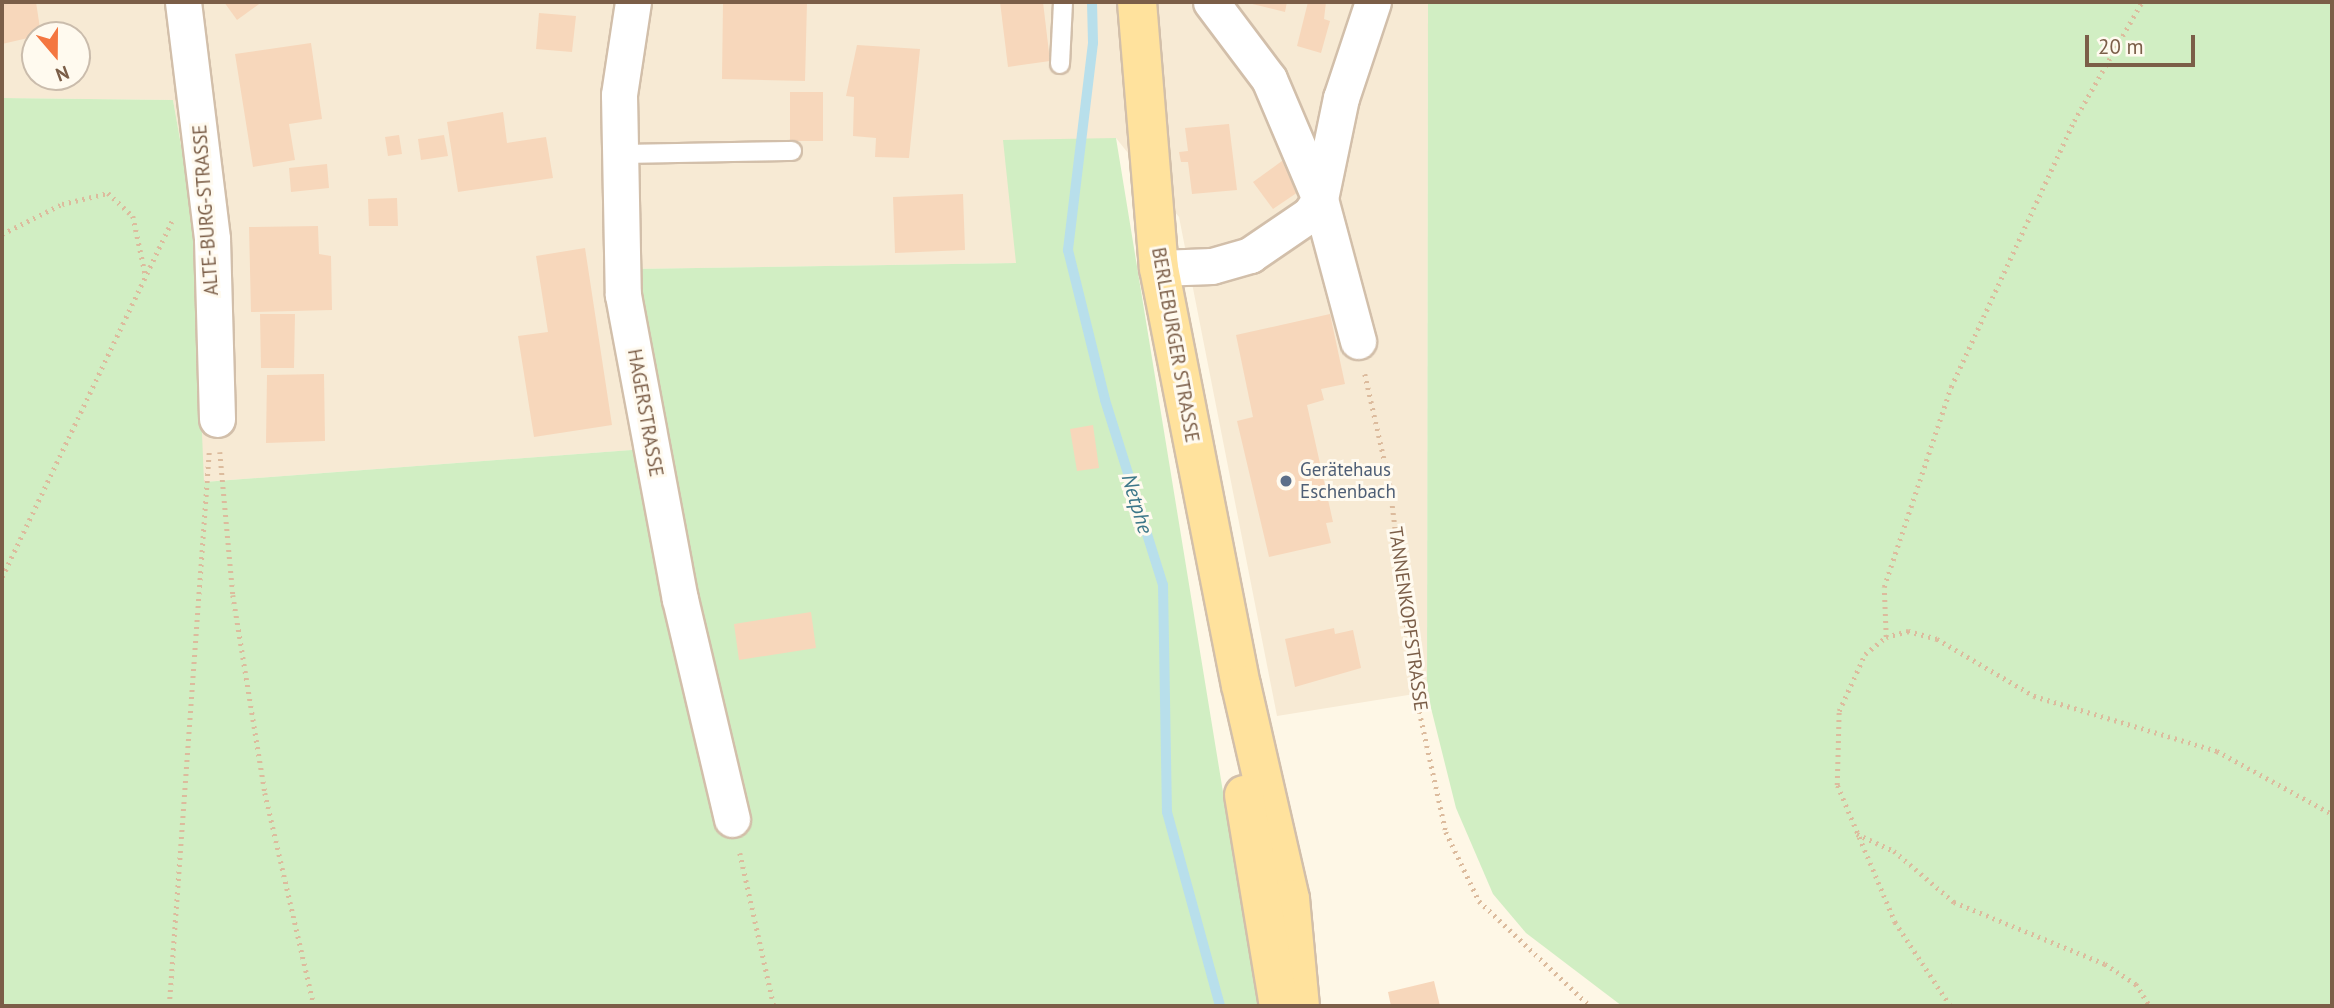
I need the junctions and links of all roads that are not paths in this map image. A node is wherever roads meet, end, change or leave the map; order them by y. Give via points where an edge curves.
1 (183, 2) edge
2 (633, 2) edge
3 (1063, 2) edge
4 (1137, 2) edge
5 (1211, 2) edge
6 (1373, 2) edge
7 (1060, 64) dead end
8 (792, 150) dead end
9 (618, 154) junction
10 (1320, 199) junction
11 (1159, 268) junction
12 (1358, 341) road end
13 (217, 419) road end
14 (1241, 685) junction
15 (732, 819) road end
16 (1279, 1006) edge
17 (1300, 1006) edge

1 - 13 street, ALTE-BURG-STRASSE via 212,239
2 - 9 street, HAGERSTRASSE via 619,96
3 - 7 lane
4 - 11 main road, BERLEBURGER STRASSE
5 - 10 street via 1269,79
6 - 10 street via 1341,98
8 - 9 lane
9 - 15 street, HAGERSTRASSE via 623,295 680,599
10 - 11 street via 1289,231 1250,255 1212,266
10 - 12 street
11 - 14 main road, BERLEBURGER STRASSE
14 - 16 main road, BERLEBURGER STRASSE via 1239,754
14 - 17 main road, BERLEBURGER STRASSE via 1290,899

